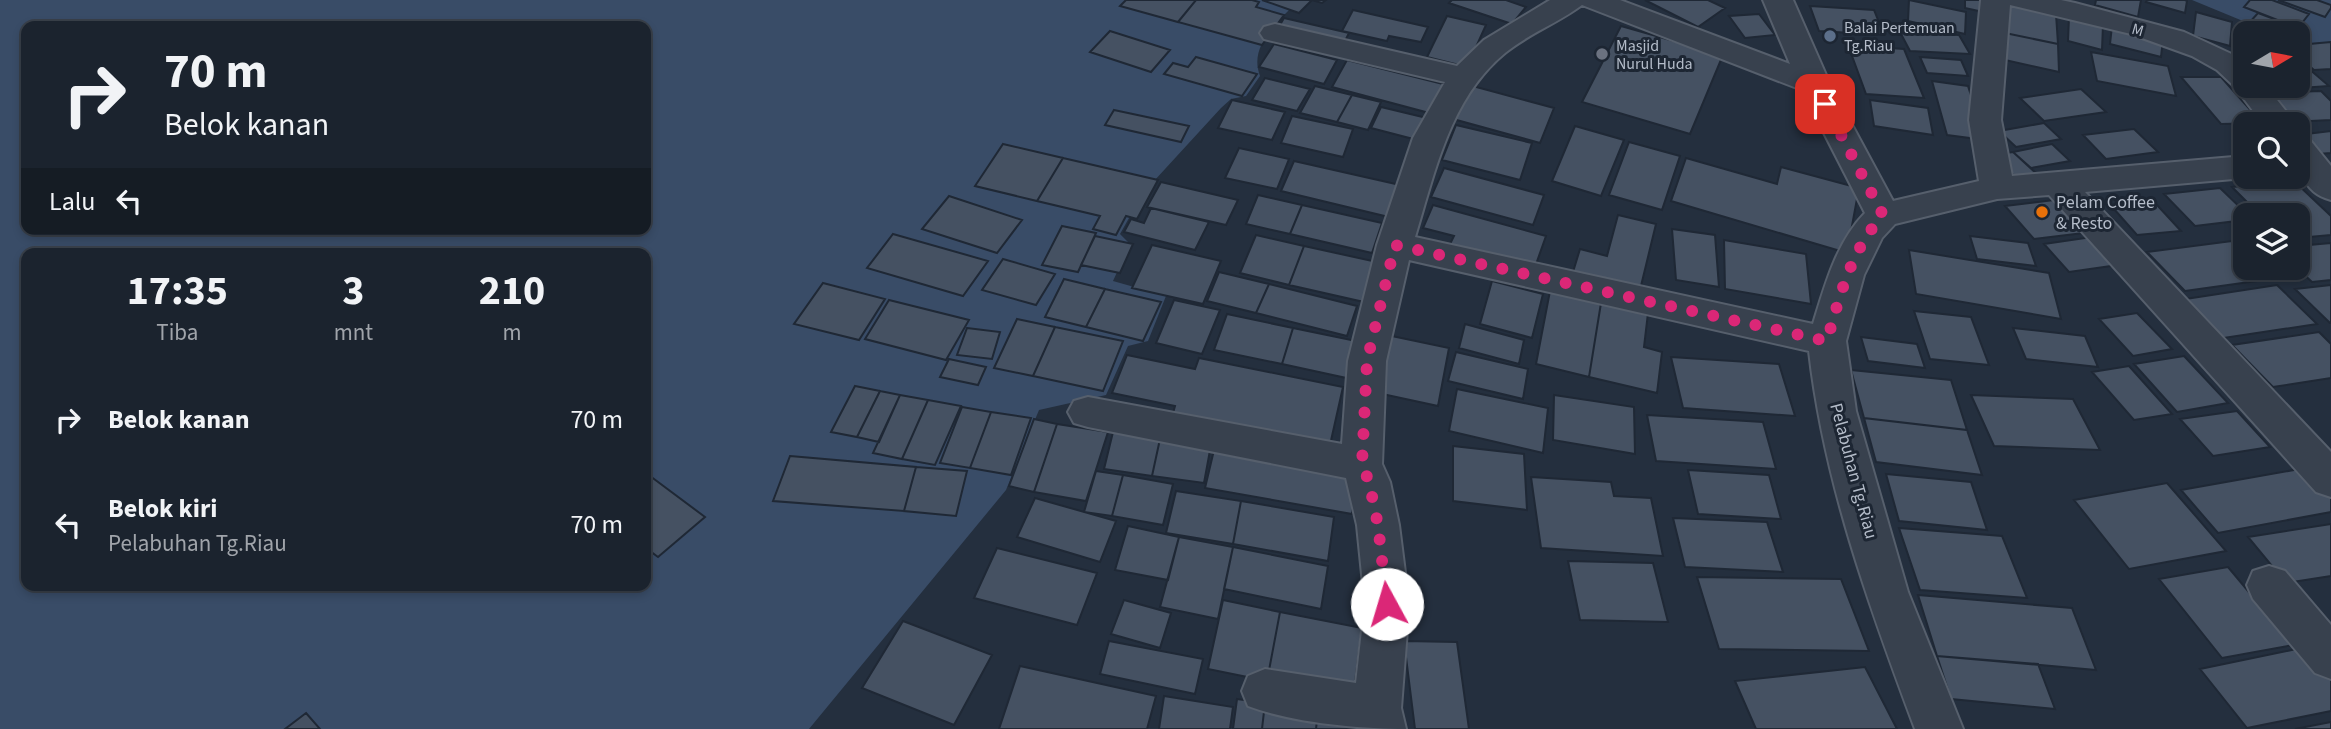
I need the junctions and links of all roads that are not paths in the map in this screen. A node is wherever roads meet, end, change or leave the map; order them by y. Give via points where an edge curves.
1 (1571, 0) edge
2 (1593, 0) edge
3 (1778, 0) edge
4 (1996, 0) edge
5 (2021, 0) edge
6 (1275, 33) dead end
7 (2233, 68) edge
8 (1463, 78) junction
9 (1814, 84) junction
10 (2259, 98) edge
11 (2271, 112) edge
12 (2310, 166) edge
13 (2233, 168) edge
14 (2057, 182) junction
15 (1997, 188) junction
16 (2331, 189) edge
17 (1883, 215) junction
18 (1395, 245) junction
19 (1827, 341) junction
20 (1088, 412) dead end
21 (1362, 464) junction
22 (2331, 480) edge
23 (2269, 585) dead end
24 (2331, 658) edge
25 (1265, 691) dead end
26 (1380, 718) edge
27 (1940, 729) edge

1 - 8 street via 1495,46
2 - 9 street
3 - 9 street
4 - 15 street via 1985,120
5 - 7 street, M via 2179,41
6 - 8 street
8 - 18 street via 1429,138
9 - 17 street
10 - 11 street
12 - 16 street
13 - 14 street
14 - 15 street
14 - 22 street
15 - 17 street
17 - 19 street, Pelabuhan Tg.Riau via 1867,232 1846,275
18 - 19 street
18 - 21 street via 1367,361
19 - 27 street, Pelabuhan Tg.Riau via 1836,411 1886,592
20 - 21 street
21 - 26 street via 1378,525 1387,604
23 - 24 street
25 - 26 street

